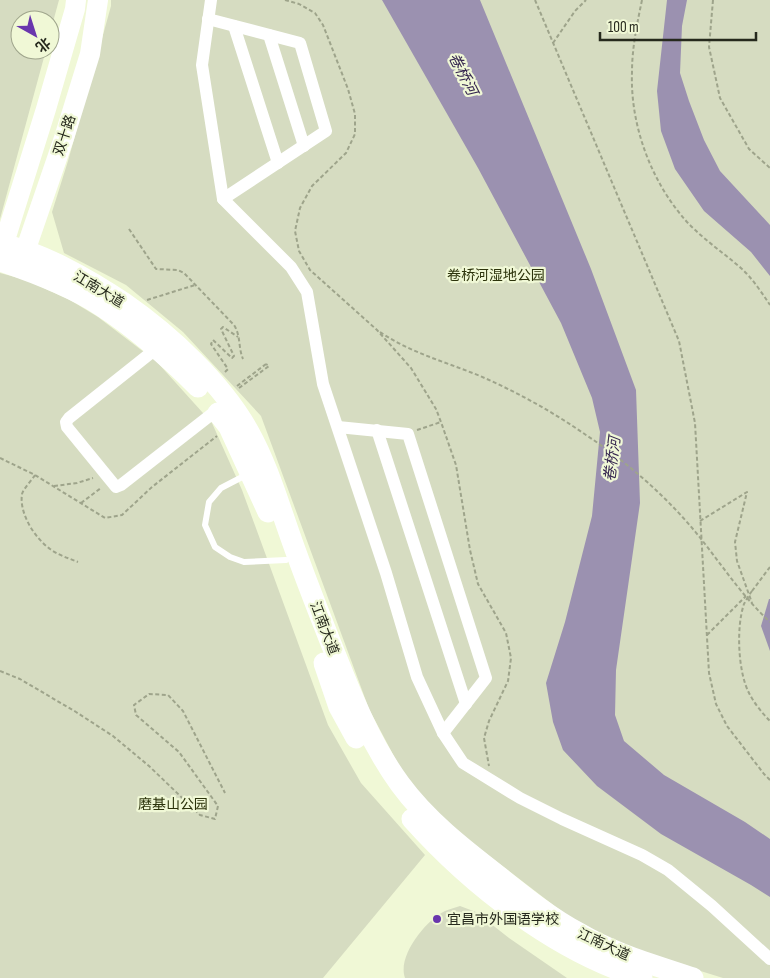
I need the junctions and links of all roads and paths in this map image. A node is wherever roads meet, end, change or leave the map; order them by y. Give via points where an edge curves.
1 (76, 0) edge
2 (98, 0) edge
3 (211, 0) edge
4 (285, 0) edge
5 (535, 0) edge
6 (586, 0) edge
7 (642, 0) edge
8 (713, 0) edge
9 (208, 19) junction
10 (234, 26) junction
11 (269, 35) junction
12 (553, 43) junction
13 (304, 146) junction
14 (278, 163) junction
15 (770, 167) edge
16 (223, 199) junction
17 (129, 229) dead end
18 (8, 254) edge
19 (195, 285) junction
20 (770, 305) edge
21 (128, 306) junction
22 (377, 330) junction
23 (239, 338) junction
24 (158, 348) junction
25 (243, 359) dead end
26 (266, 364) dead end
27 (212, 382) junction
28 (221, 404) junction
29 (441, 422) junction
30 (338, 426) junction
31 (377, 430) junction
32 (408, 434) junction
33 (251, 472) junction
34 (36, 475) dead end
35 (94, 477) dead end
36 (54, 486) dead end
37 (700, 521) junction
38 (286, 560) junction
39 (78, 562) dead end
40 (770, 568) edge
41 (752, 591) junction
42 (754, 607) junction
43 (770, 622) edge
44 (707, 635) junction
45 (0, 671) edge
46 (466, 704) junction
47 (770, 721) edge
48 (443, 733) junction
49 (491, 770) dead end
50 (770, 780) edge
51 (225, 794) dead end
52 (770, 959) edge
53 (642, 978) edge
54 (693, 978) edge

1 - 18 main road, 双十路
2 - 18 main road, 双十路 via 90,54 64,138
3 - 9 street
4 - 22 path via 314,13 323,25 355,114 355,134 346,153 312,186 300,208 295,231 299,251 310,270
5 - 12 path
6 - 12 path
7 - 20 path via 632,72 635,111 646,156 664,190 687,221 743,270
8 - 15 path via 709,47 720,98 749,149
9 - 10 street
9 - 16 street via 202,65
10 - 11 street
10 - 14 street
11 - 13 street
11 - 13 street via 300,43 326,131
12 - 37 path via 679,341 695,423
13 - 14 street
14 - 16 street
16 - 30 street via 291,267 307,292 323,384
17 - 19 path via 156,269 178,270
18 - 21 highway, 江南大道 via 82,278
18 - 24 highway, 江南大道 via 100,305
19 - 21 path
19 - 23 path via 234,325
21 - 27 highway, 江南大道 via 150,321
22 - 29 path via 411,368
22 - 42 path via 415,352 514,392 585,434 620,460 679,514
23 - 25 path
23 - 27 path via 223,327 221,330 234,356 232,358 213,340 211,344 228,370
24 - 28 highway, 江南大道 via 202,391
24 - 28 street via 66,422 116,487
26 - 28 path via 269,366
27 - 28 highway, 江南大道
28 - 33 highway, 江南大道
28 - 54 highway, 江南大道 via 249,432 270,478 354,702 376,747 401,785 429,818 539,908 597,942
29 - 32 path
29 - 49 path via 456,465 478,584 506,633 511,658 508,681 484,738
30 - 31 street
30 - 48 street via 417,678
31 - 32 street
31 - 46 street
32 - 46 street via 486,678
33 - 38 highway, 江南大道
33 - 38 lane via 221,488 209,502 204,525 215,547 230,557 244,562
34 - 39 path via 22,493 23,510 32,529 48,547
35 - 36 path
37 - 42 path via 747,492 735,542 736,561
37 - 44 path
38 - 53 highway, 江南大道 via 340,707 364,753 403,809 474,879 547,935
40 - 41 path
41 - 44 path
41 - 47 path via 744,604 739,627 742,669 748,692
42 - 43 path
44 - 50 path via 709,672 716,704 727,726
45 - 51 path via 20,679 113,736 200,815 215,819 218,806 179,752 136,715 134,705 149,694 168,695 183,711
46 - 48 street
48 - 52 street via 463,764 520,798 668,870

